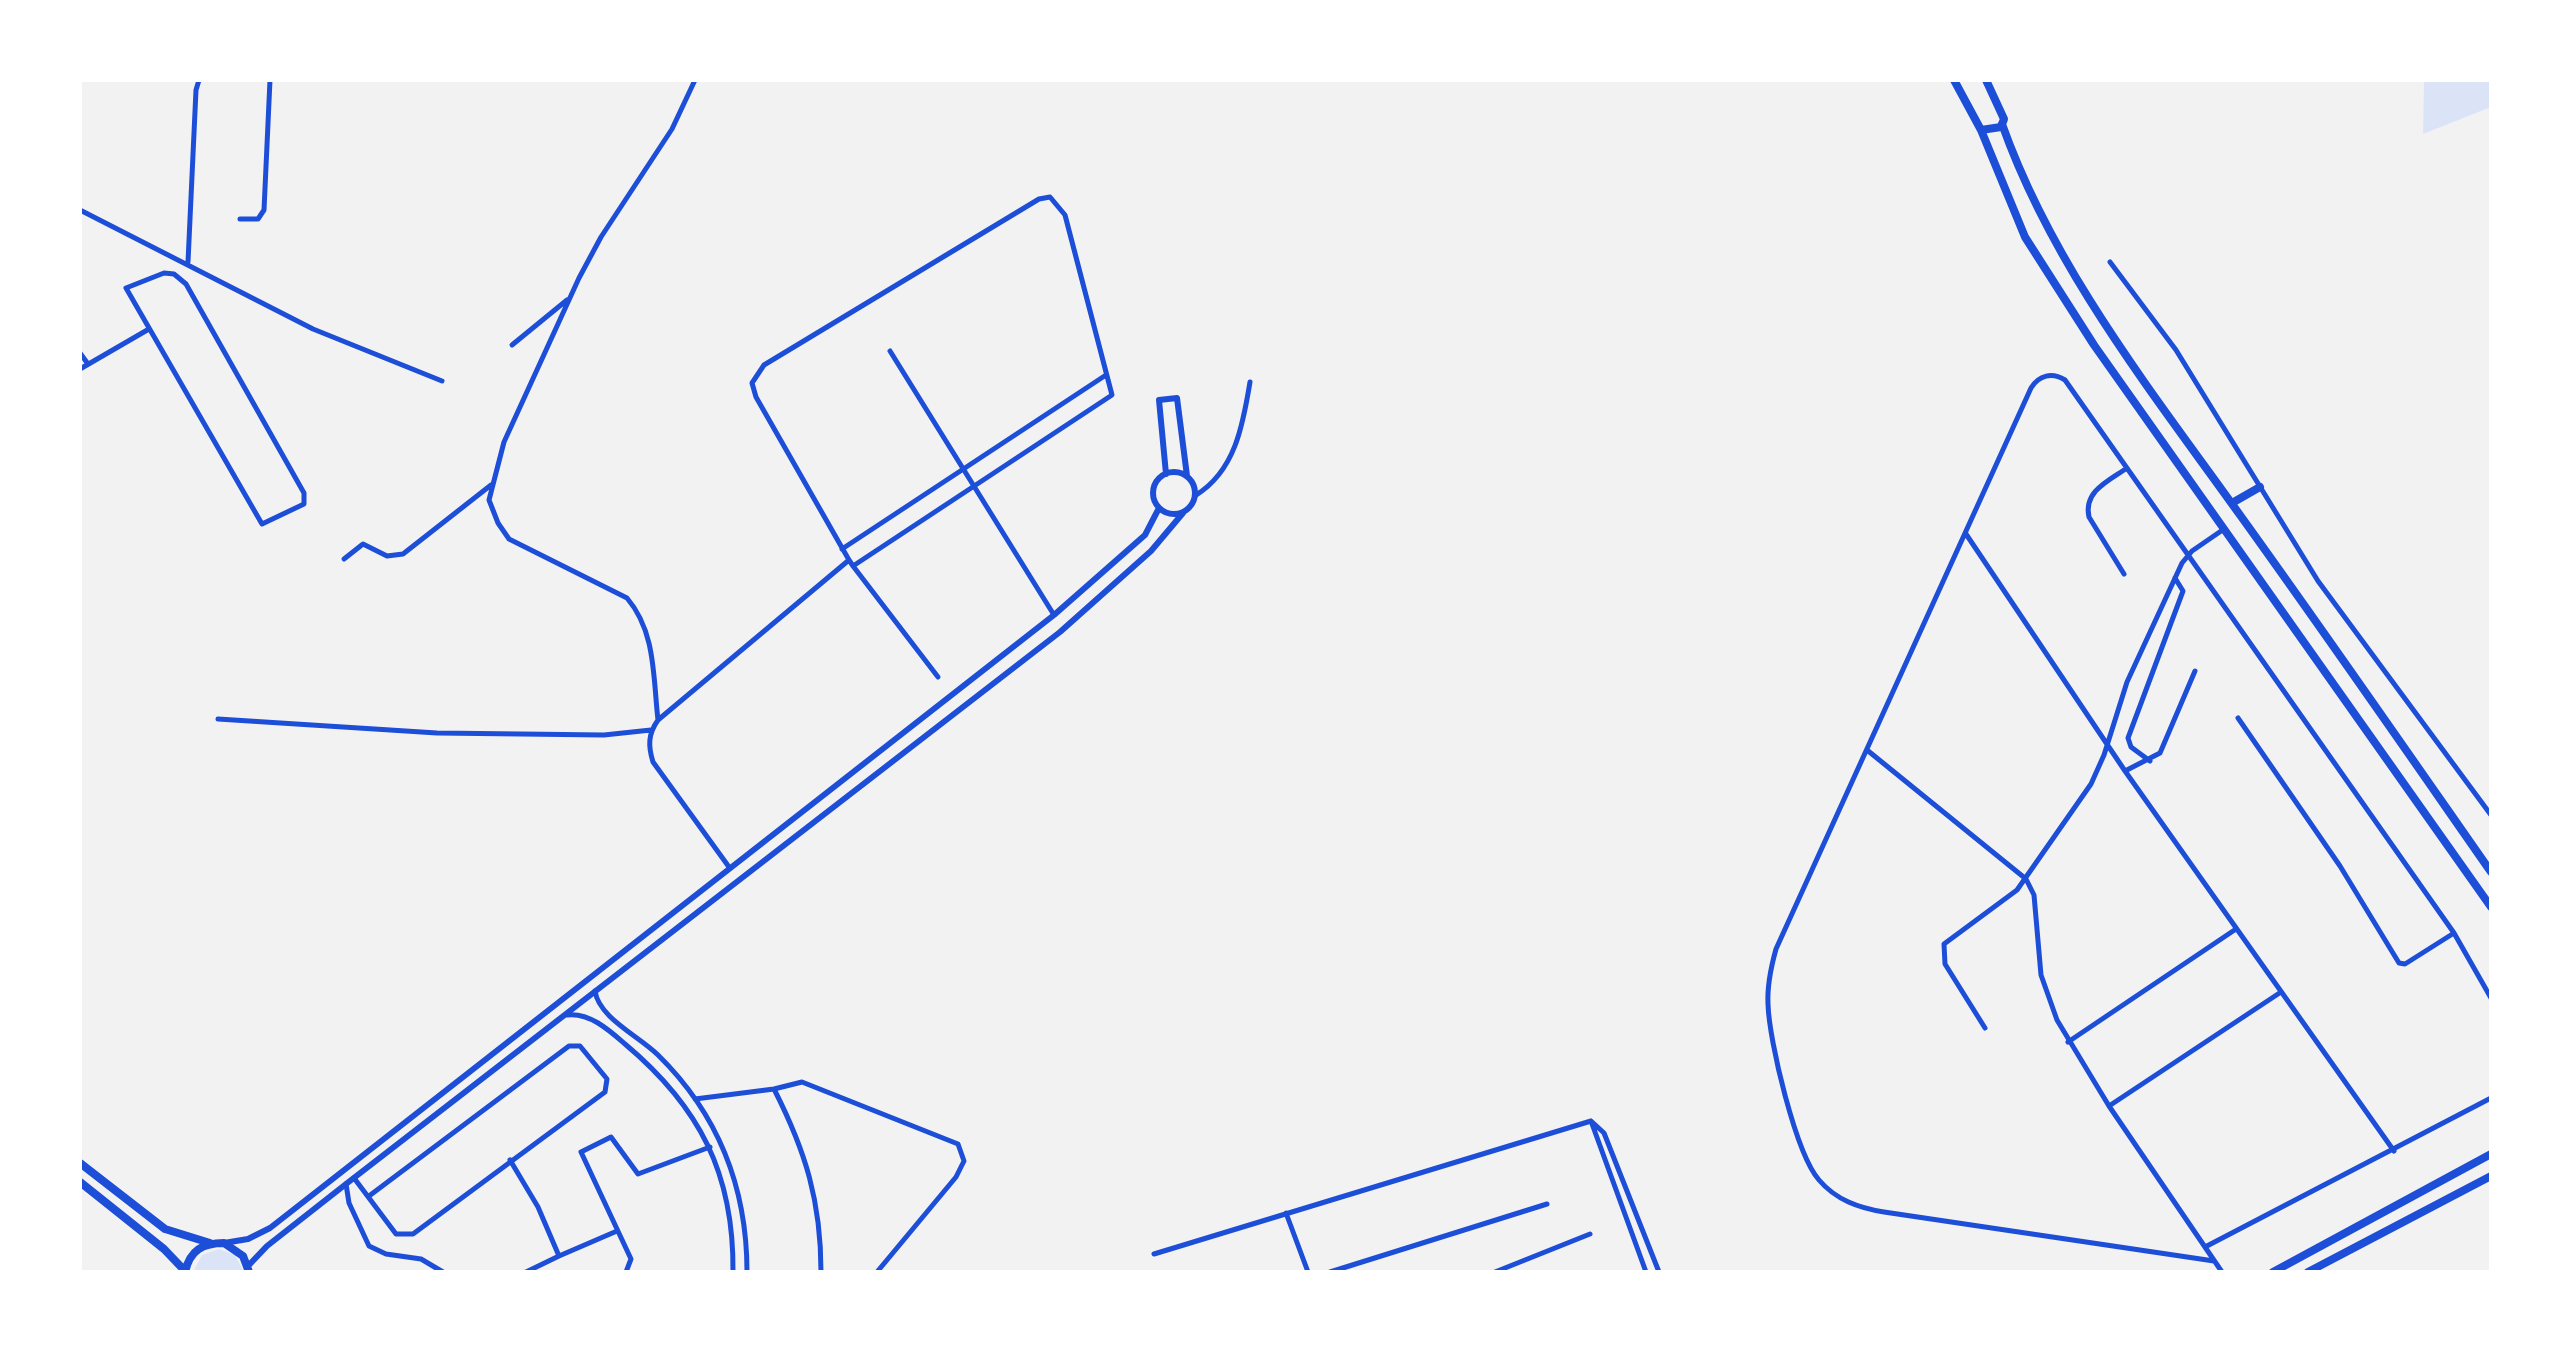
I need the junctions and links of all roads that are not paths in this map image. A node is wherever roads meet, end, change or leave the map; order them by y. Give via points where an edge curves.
1 (199, 80) edge
2 (270, 80) edge
3 (695, 80) edge
4 (1954, 80) edge
5 (1986, 80) edge
6 (2002, 124) junction
7 (1981, 130) junction
8 (80, 210) edge
9 (240, 219) dead end
10 (2110, 262) dead end
11 (188, 263) junction
12 (570, 296) junction
13 (149, 329) junction
14 (512, 345) dead end
15 (890, 351) dead end
16 (80, 353) edge
17 (88, 364) junction
18 (80, 369) edge
19 (1106, 375) junction
20 (442, 381) dead end
21 (1250, 382) dead end
22 (2127, 468) junction
23 (963, 470) junction
24 (1166, 474) junction
25 (1187, 476) junction
26 (492, 485) junction
27 (974, 486) junction
28 (2260, 487) junction
29 (1196, 495) junction
30 (2232, 503) junction
31 (1159, 508) junction
32 (1183, 513) junction
33 (2225, 529) junction
34 (1965, 533) junction
35 (842, 549) junction
36 (2188, 555) junction
37 (344, 559) dead end
38 (851, 563) junction
39 (2124, 574) dead end
40 (2175, 578) junction
41 (1054, 615) junction
42 (2195, 671) dead end
43 (938, 677) dead end
44 (2238, 718) dead end
45 (218, 719) dead end
46 (658, 720) junction
47 (651, 730) junction
48 (2108, 746) junction
49 (1867, 750) junction
50 (2150, 761) junction
51 (2125, 771) junction
52 (2491, 815) edge
53 (729, 867) junction
54 (2491, 872) edge
55 (2026, 879) junction
56 (2491, 907) edge
57 (2236, 929) junction
58 (2454, 933) junction
59 (595, 990) junction
60 (2281, 992) junction
61 (2491, 998) edge
62 (562, 1015) junction
63 (1985, 1028) dead end
64 (2068, 1042) junction
65 (774, 1089) junction
66 (2491, 1098) edge
67 (695, 1099) junction
68 (2109, 1106) junction
69 (1591, 1121) junction
70 (710, 1147) junction
71 (2394, 1151) junction
72 (2491, 1154) edge
73 (510, 1160) junction
74 (80, 1163) edge
75 (2491, 1176) edge
76 (354, 1178) junction
77 (80, 1182) edge
78 (346, 1184) junction
79 (369, 1196) junction
80 (1547, 1204) dead end
81 (1286, 1213) junction
82 (617, 1231) junction
83 (1590, 1234) dead end
84 (210, 1243) junction
85 (224, 1243) junction
86 (2205, 1247) junction
87 (1154, 1254) dead end
88 (559, 1256) junction
89 (2214, 1261) junction
90 (249, 1269) edge
91 (185, 1271) edge
92 (443, 1272) edge
93 (526, 1272) edge
94 (626, 1272) edge
95 (733, 1272) edge
96 (747, 1272) edge
97 (821, 1272) edge
98 (877, 1272) edge
99 (1308, 1272) edge
100 (1330, 1272) edge
101 (1495, 1272) edge
102 (1646, 1272) edge
103 (1659, 1272) edge
104 (2222, 1272) edge
105 (2273, 1272) edge
106 (2308, 1272) edge

1 - 11 street
2 - 9 street via 264,210 258,219
3 - 12 street via 672,129 601,237
4 - 7 main road
5 - 6 main road via 2002,111
6 - 7 main road
6 - 30 main road via 2054,243
7 - 33 main road via 2034,253
8 - 11 street
10 - 28 street via 2176,350
11 - 20 street via 351,346
12 - 14 street
12 - 26 street via 504,442
13 - 13 street via 126,288 156,274 174,274 186,284 213,330 304,493 304,504 262,524
13 - 17 street
15 - 23 street
16 - 17 street
17 - 18 street
19 - 23 street
19 - 27 street via 1112,395
19 - 35 street via 1065,215 1050,197 764,365 752,383 756,397
21 - 29 street via 1233,453 1214,481
22 - 34 street via 2065,380 2046,375 2031,388
22 - 36 street
22 - 39 street via 2093,492 2087,506
23 - 27 street
23 - 35 street
24 - 25 street
24 - 25 street via 1159,400 1177,398
24 - 31 street via 1154,489
25 - 29 street
26 - 37 street via 403,554 387,556 363,544
26 - 46 street via 489,500 509,539 627,598 638,611 650,642
27 - 38 street
27 - 41 street
28 - 30 main road
28 - 52 street via 2362,644
29 - 32 street
30 - 54 main road
31 - 32 street
31 - 41 street via 1145,535
32 - 59 street via 1151,551 1072,622
33 - 36 street
33 - 56 main road
34 - 48 street
34 - 49 street
35 - 38 street
36 - 40 street
36 - 58 street
38 - 43 street
38 - 46 street
40 - 48 street via 2127,682
40 - 50 street via 2183,591 2128,738 2131,747
41 - 53 street
42 - 50 street via 2162,748
44 - 58 street via 2399,963
45 - 47 street via 437,733 604,735
46 - 47 street
47 - 53 street via 653,762
48 - 51 street
48 - 55 street via 2091,784
49 - 55 street
49 - 89 street via 1776,949 1770,976 1769,1017 1809,1167 1834,1194 1866,1209
50 - 51 street
51 - 57 street
53 - 85 street via 270,1228
55 - 63 street via 1950,936 1942,949 1945,964
55 - 64 street via 2034,895 2045,988
57 - 60 street
57 - 64 street
58 - 61 street
59 - 62 street
59 - 67 street via 600,1007 660,1056
60 - 68 street
60 - 71 street
62 - 70 street via 587,1017 643,1059 686,1108
62 - 76 street
64 - 68 street
65 - 67 street
65 - 97 street via 807,1162
65 - 98 street via 812,1084 962,1148 964,1161 956,1177
66 - 71 street
67 - 96 street via 736,1177 744,1210
68 - 86 street
69 - 81 street
69 - 102 street
69 - 103 street via 1604,1133
70 - 82 street via 638,1174 611,1137 584,1148 581,1157
70 - 95 street via 730,1204
71 - 86 street
72 - 105 main road
73 - 79 street via 404,1237 396,1234
73 - 79 street via 605,1092 607,1079 580,1046 569,1046
73 - 88 street
74 - 84 main road via 165,1229
75 - 106 main road
76 - 78 street
76 - 79 street
77 - 91 main road
78 - 90 street via 267,1246
78 - 92 street via 369,1246 421,1259
80 - 100 street
81 - 87 street
81 - 99 street
82 - 88 street
82 - 94 street via 631,1259
83 - 101 street
84 - 85 main road
84 - 91 main road via 193,1253
85 - 90 main road via 243,1256
86 - 89 street
88 - 93 street
89 - 104 street

